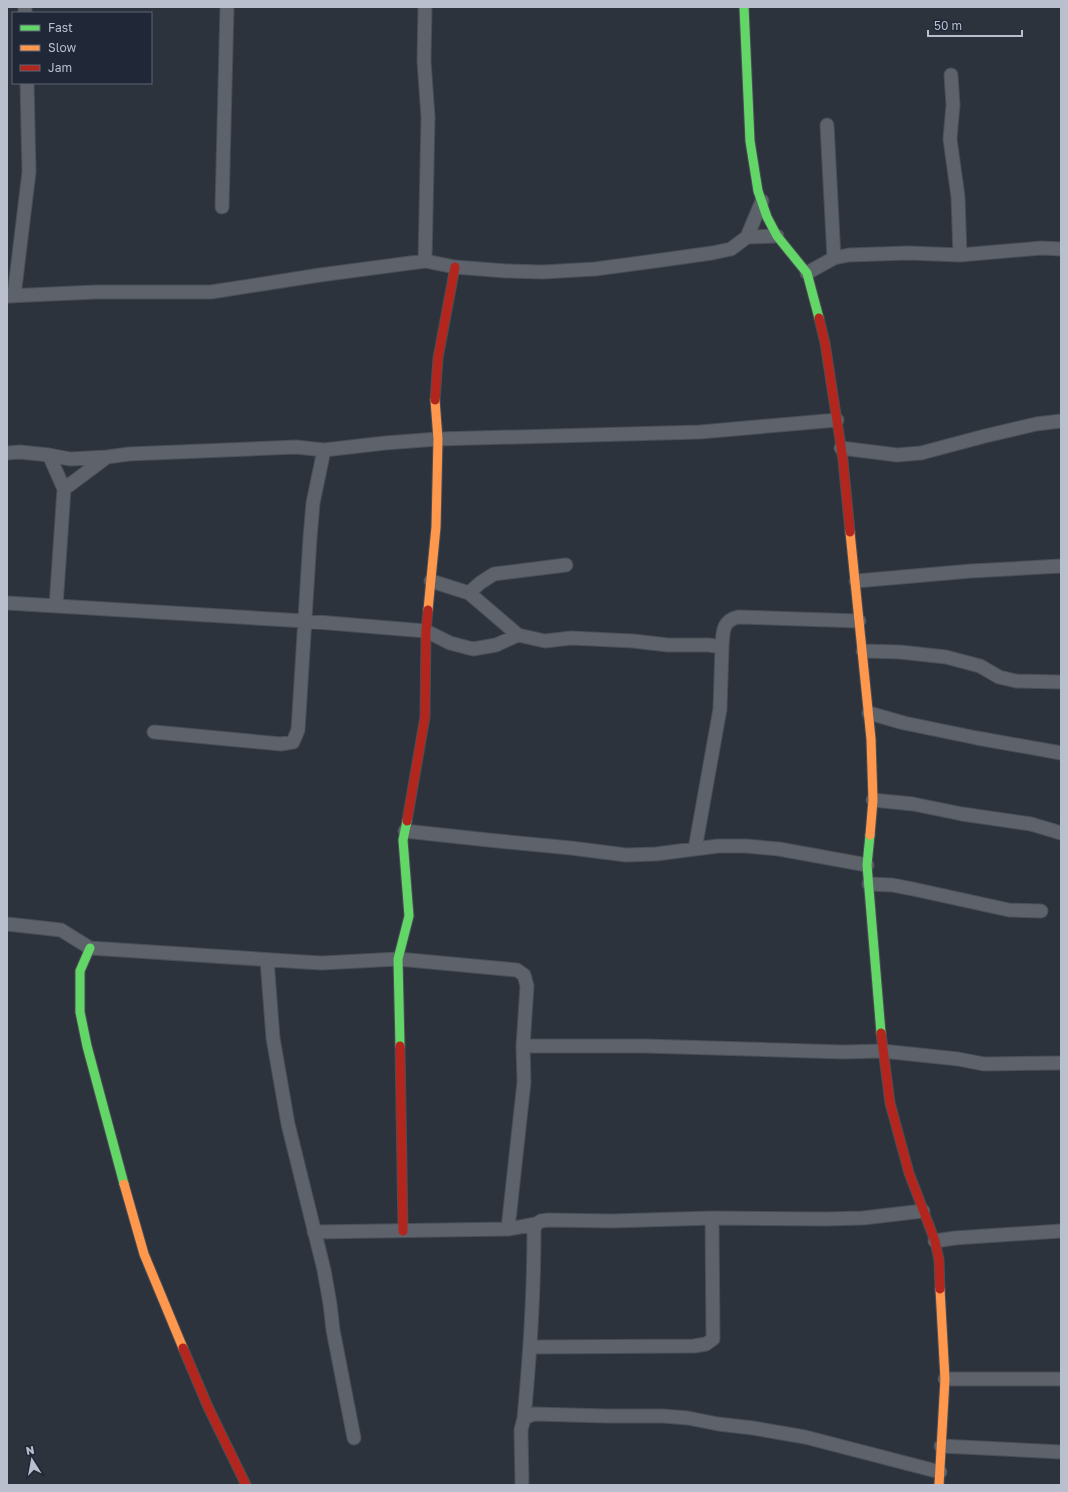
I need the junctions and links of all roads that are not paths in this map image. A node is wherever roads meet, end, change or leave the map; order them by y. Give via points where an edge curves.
1 (226, 7) edge
2 (425, 7) edge
3 (744, 7) edge
4 (951, 75) dead end
5 (27, 84) edge
6 (827, 125) dead end
7 (762, 201) junction
8 (222, 207) dead end
9 (778, 236) junction
10 (747, 237) junction
11 (1061, 249) edge
12 (960, 254) junction
13 (834, 258) junction
14 (425, 261) junction
15 (455, 267) junction
16 (807, 273) junction
17 (10, 296) edge
18 (837, 420) junction
19 (1061, 421) edge
20 (438, 439) junction
21 (842, 448) junction
22 (324, 450) junction
23 (7, 453) edge
24 (49, 455) junction
25 (107, 457) junction
26 (64, 489) junction
27 (566, 565) dead end
28 (1061, 566) edge
29 (431, 581) junction
30 (856, 581) junction
31 (469, 593) junction
32 (7, 603) edge
33 (56, 606) junction
34 (305, 621) junction
35 (859, 621) junction
36 (426, 631) junction
37 (518, 635) junction
38 (722, 647) junction
39 (863, 651) junction
40 (1061, 682) edge
41 (869, 713) junction
42 (154, 732) dead end
43 (1061, 753) edge
44 (873, 800) junction
45 (405, 831) junction
46 (1061, 834) edge
47 (695, 849) junction
48 (867, 865) junction
49 (869, 884) junction
50 (1041, 911) dead end
51 (7, 924) edge
52 (90, 948) junction
53 (398, 959) junction
54 (267, 960) junction
55 (523, 1046) junction
56 (882, 1051) junction
57 (1061, 1063) edge
58 (923, 1211) junction
59 (712, 1218) junction
60 (536, 1224) junction
61 (508, 1229) junction
62 (403, 1230) junction
63 (1061, 1231) edge
64 (314, 1232) junction
65 (935, 1241) junction
66 (531, 1347) junction
67 (945, 1379) junction
68 (1061, 1379) edge
69 (524, 1418) junction
70 (354, 1438) dead end
71 (941, 1446) junction
72 (1061, 1452) edge
73 (939, 1479) edge
74 (246, 1485) edge
75 (522, 1485) edge

1 - 8 street
2 - 14 street via 424,61 428,117
3 - 7 street via 750,141
4 - 12 street via 953,104 950,139 958,197
5 - 17 street via 29,172
6 - 13 street
7 - 9 street via 767,217
7 - 10 street
9 - 10 street
9 - 16 street
10 - 15 street via 731,249 712,253 595,269 542,272
11 - 12 street
12 - 13 street via 849,255
13 - 16 street
14 - 15 street
14 - 17 street via 211,292 96,292
15 - 20 street via 438,358 435,407
16 - 18 street via 824,343
18 - 20 street via 700,432
18 - 21 street
19 - 21 street via 1036,424 921,453 897,455
20 - 22 street via 385,442
20 - 29 street via 436,527
21 - 30 street
22 - 25 street via 296,447
22 - 34 street via 313,503
23 - 24 street
24 - 25 street via 70,460
24 - 26 street
25 - 26 street
26 - 33 street
27 - 31 street via 494,574
28 - 30 street via 971,570
29 - 31 street
29 - 36 street
30 - 35 street
31 - 37 street
32 - 33 street
33 - 34 street
34 - 36 street
34 - 42 street via 298,730 293,742 281,744
35 - 38 street via 738,617 726,623
35 - 39 street
36 - 37 street via 450,643 473,649 496,645
36 - 45 street via 425,717
37 - 38 street via 545,641 571,638
38 - 47 street via 720,709
39 - 40 street via 900,652 946,658 980,666 999,677 1016,681
39 - 41 street
41 - 43 street via 904,723
41 - 44 street
44 - 46 street via 913,804 1031,824
44 - 48 street
45 - 47 street via 626,855
45 - 53 street via 403,840 409,916
47 - 48 street via 718,846 779,848
48 - 49 street
49 - 50 street via 913,888 1009,910
49 - 56 street
51 - 52 street via 61,930
52 - 54 street
52 - 74 street via 80,971 80,1012 144,1254 208,1407
53 - 54 street via 322,963
53 - 55 street via 517,970 524,975 527,986
53 - 62 street
54 - 64 street via 273,1038 288,1124
55 - 56 street
55 - 61 street via 524,1082
56 - 57 street via 984,1064
56 - 58 street via 890,1103 909,1173
58 - 59 street via 833,1219
58 - 65 street
59 - 60 street via 548,1220
59 - 66 street via 713,1339 706,1344
60 - 61 street
60 - 66 street
61 - 62 street
62 - 64 street
63 - 65 street
64 - 70 street via 324,1270 332,1330
65 - 67 street via 939,1260
66 - 69 street
67 - 68 street
67 - 71 street
69 - 73 street via 534,1414 688,1418 805,1437
69 - 75 street via 521,1430
71 - 72 street
71 - 73 street

